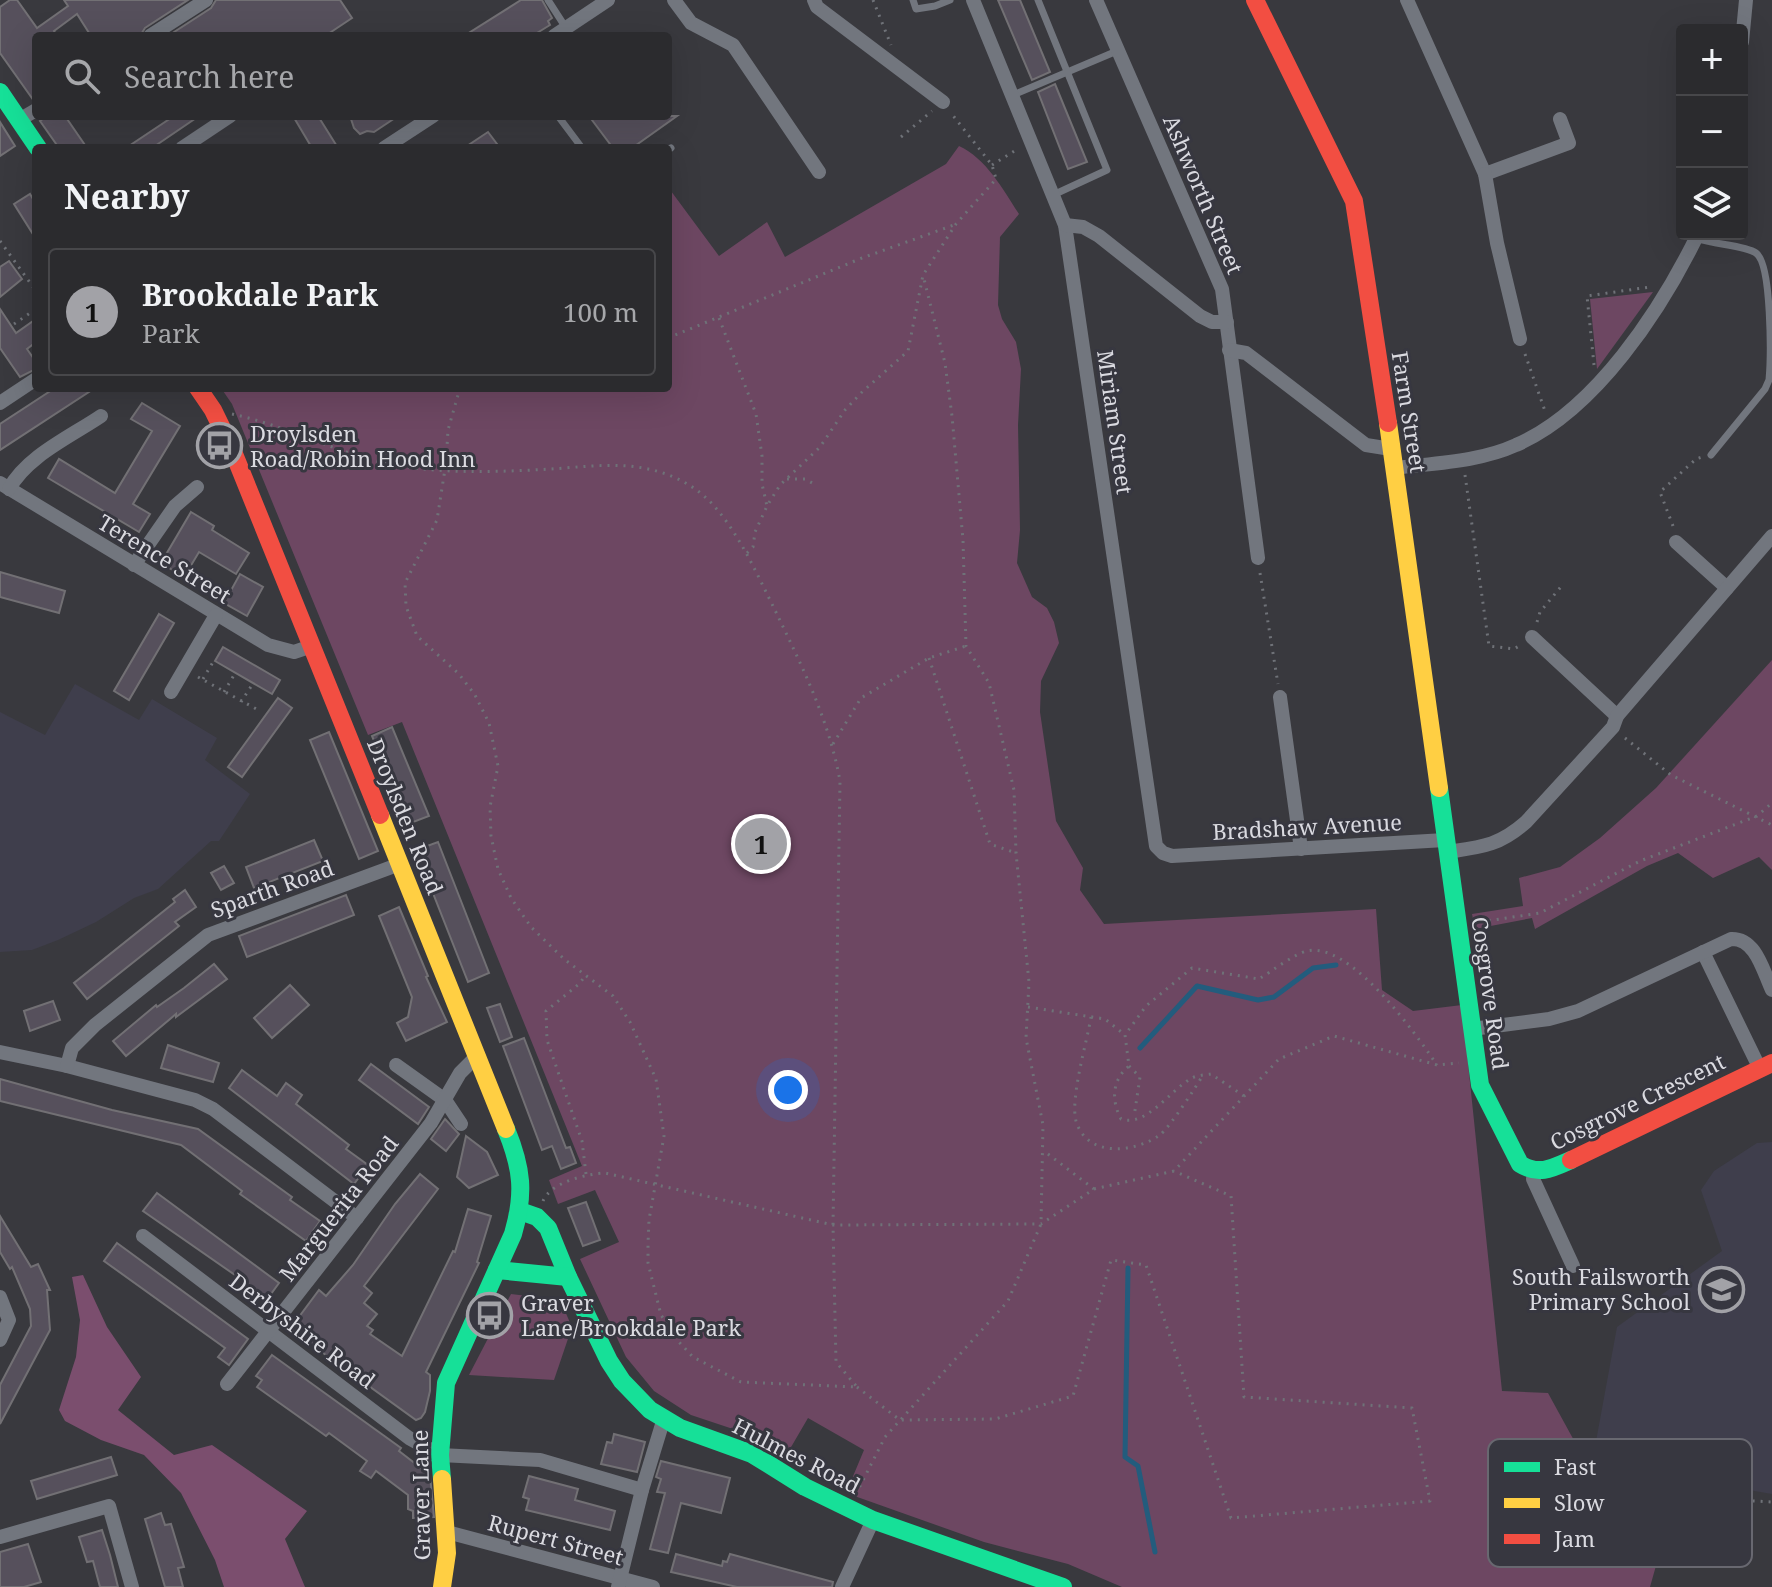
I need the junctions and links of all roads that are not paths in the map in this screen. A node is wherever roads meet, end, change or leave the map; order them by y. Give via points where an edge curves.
1 (206, 0) edge
2 (548, 0) edge
3 (608, 0) edge
4 (674, 0) edge
5 (814, 0) edge
6 (913, 0) edge
7 (950, 0) edge
8 (973, 0) edge
9 (1038, 0) edge
10 (1096, 0) edge
11 (1255, 0) edge
12 (1407, 0) edge
13 (1746, 0) edge
14 (1744, 24) edge
15 (156, 32) edge
16 (560, 32) edge
17 (1118, 51) junction
18 (1068, 72) junction
19 (0, 92) edge
20 (1013, 95) junction
21 (943, 102) road end
22 (32, 112) edge
23 (1560, 119) dead end
24 (19, 120) junction
25 (224, 120) edge
26 (427, 120) edge
27 (561, 120) edge
28 (35, 144) edge
29 (188, 144) edge
30 (390, 144) edge
31 (579, 144) edge
32 (819, 172) dead end
33 (1485, 174) junction
34 (1053, 195) junction
35 (1065, 225) junction
36 (1695, 240) edge
37 (1704, 240) edge
38 (1227, 322) junction
39 (1520, 339) road end
40 (1229, 350) junction
41 (32, 382) edge
42 (201, 392) edge
43 (0, 403) edge
44 (101, 416) dead end
45 (1391, 449) junction
46 (1711, 455) road end
47 (1395, 468) junction
48 (4, 486) edge
49 (197, 487) dead end
50 (1772, 536) edge
51 (1676, 542) road end
52 (1258, 558) road end
53 (134, 565) junction
54 (1727, 588) junction
55 (216, 615) junction
56 (1532, 637) road end
57 (312, 646) junction
58 (171, 692) dead end
59 (1280, 697) road end
60 (1615, 722) junction
61 (1446, 846) junction
62 (1301, 849) junction
63 (1172, 856) joint
64 (400, 864) junction
65 (1703, 952) junction
66 (1772, 990) edge
67 (1472, 1029) junction
68 (0, 1052) edge
69 (478, 1055) junction
70 (396, 1065) dead end
71 (67, 1066) junction
72 (1766, 1066) edge
73 (445, 1100) junction
74 (461, 1124) dead end
75 (1534, 1171) junction
76 (528, 1214) junction
77 (357, 1218) junction
78 (143, 1236) dead end
79 (1573, 1266) dead end
80 (497, 1270) junction
81 (568, 1277) junction
82 (0, 1297) edge
83 (269, 1332) junction
84 (0, 1340) edge
85 (227, 1384) dead end
86 (664, 1418) junction
87 (440, 1455) junction
88 (642, 1490) junction
89 (873, 1520) junction
90 (447, 1532) junction
91 (0, 1537) edge
92 (619, 1583) edge
93 (132, 1587) edge
94 (442, 1587) edge
95 (653, 1587) edge
96 (842, 1587) edge
97 (1063, 1587) edge

1 - 15 street
2 - 16 lane
3 - 16 street
4 - 32 street via 691,23 733,45
5 - 21 street
6 - 7 lane via 916,9
8 - 20 street, Miriam Street
9 - 18 lane
10 - 17 street, Ashworth Street
11 - 45 street, Farm Street via 1354,201
12 - 33 street
13 - 14 street
17 - 18 lane
17 - 38 street, Ashworth Street via 1222,289
18 - 20 lane
18 - 34 lane via 1107,170
19 - 24 street
20 - 34 street, Miriam Street
22 - 24 street
23 - 33 street via 1569,143
24 - 28 street
25 - 29 street
26 - 30 street
27 - 31 lane
33 - 39 street
34 - 35 street, Miriam Street
35 - 38 street via 1099,236 1200,316
35 - 63 street, Miriam Street via 1153,836 1156,846
36 - 47 street via 1609,373 1550,426 1514,446
37 - 46 lane via 1763,258 1770,304 1769,380
38 - 40 street, Ashworth Street
40 - 45 street via 1246,353 1358,440
40 - 52 street, Ashworth Street
41 - 43 street
42 - 57 street, Droylsden Road via 232,449
44 - 48 street
45 - 47 street, Farm Street
47 - 61 street, Farm Street
48 - 53 street, Terence Street
49 - 53 street via 175,506
50 - 54 street, Bradshaw Avenue
51 - 54 street
53 - 55 street, Terence Street
54 - 60 street, Bradshaw Avenue
55 - 57 street, Terence Street via 278,649 294,652
55 - 58 street
56 - 60 street
57 - 64 street, Droylsden Road
59 - 62 street
60 - 61 street, Bradshaw Avenue via 1511,835 1492,845
61 - 62 street, Bradshaw Avenue
61 - 67 street, Cosgrove Road
62 - 63 street, Bradshaw Avenue
64 - 69 street, Droylsden Road
64 - 71 street, Sparth Road via 208,935 95,1025 72,1048
65 - 66 street via 1740,938 1749,943
65 - 67 street via 1578,1011
65 - 72 street, Cosgrove Crescent
67 - 75 street, Cosgrove Road via 1480,1085 1520,1164
68 - 71 street
69 - 73 street, Marguerita Road
69 - 76 street, Droylsden Road via 521,1169
70 - 73 street
71 - 77 street via 213,1109
72 - 75 street, Cosgrove Crescent via 1550,1170
73 - 74 street
73 - 77 street, Marguerita Road
75 - 79 street
76 - 80 street, Droylsden Road
76 - 81 street, Hulmes Road via 548,1228
77 - 83 street, Marguerita Road
78 - 83 street, Derbyshire Road
80 - 81 street
80 - 87 street, Graver Lane via 446,1383
81 - 86 street, Hulmes Road via 622,1381
82 - 84 street via 9,1320
83 - 85 street, Marguerita Road
83 - 87 street, Derbyshire Road via 409,1438
86 - 88 street
86 - 89 street, Hulmes Road via 752,1454
87 - 88 street via 540,1460
87 - 90 street, Graver Lane
88 - 92 street
89 - 96 street
89 - 97 street, Hulmes Road
90 - 92 street, Rupert Street
90 - 94 street, Graver Lane
91 - 93 street via 109,1506
92 - 95 street, Rupert Street

